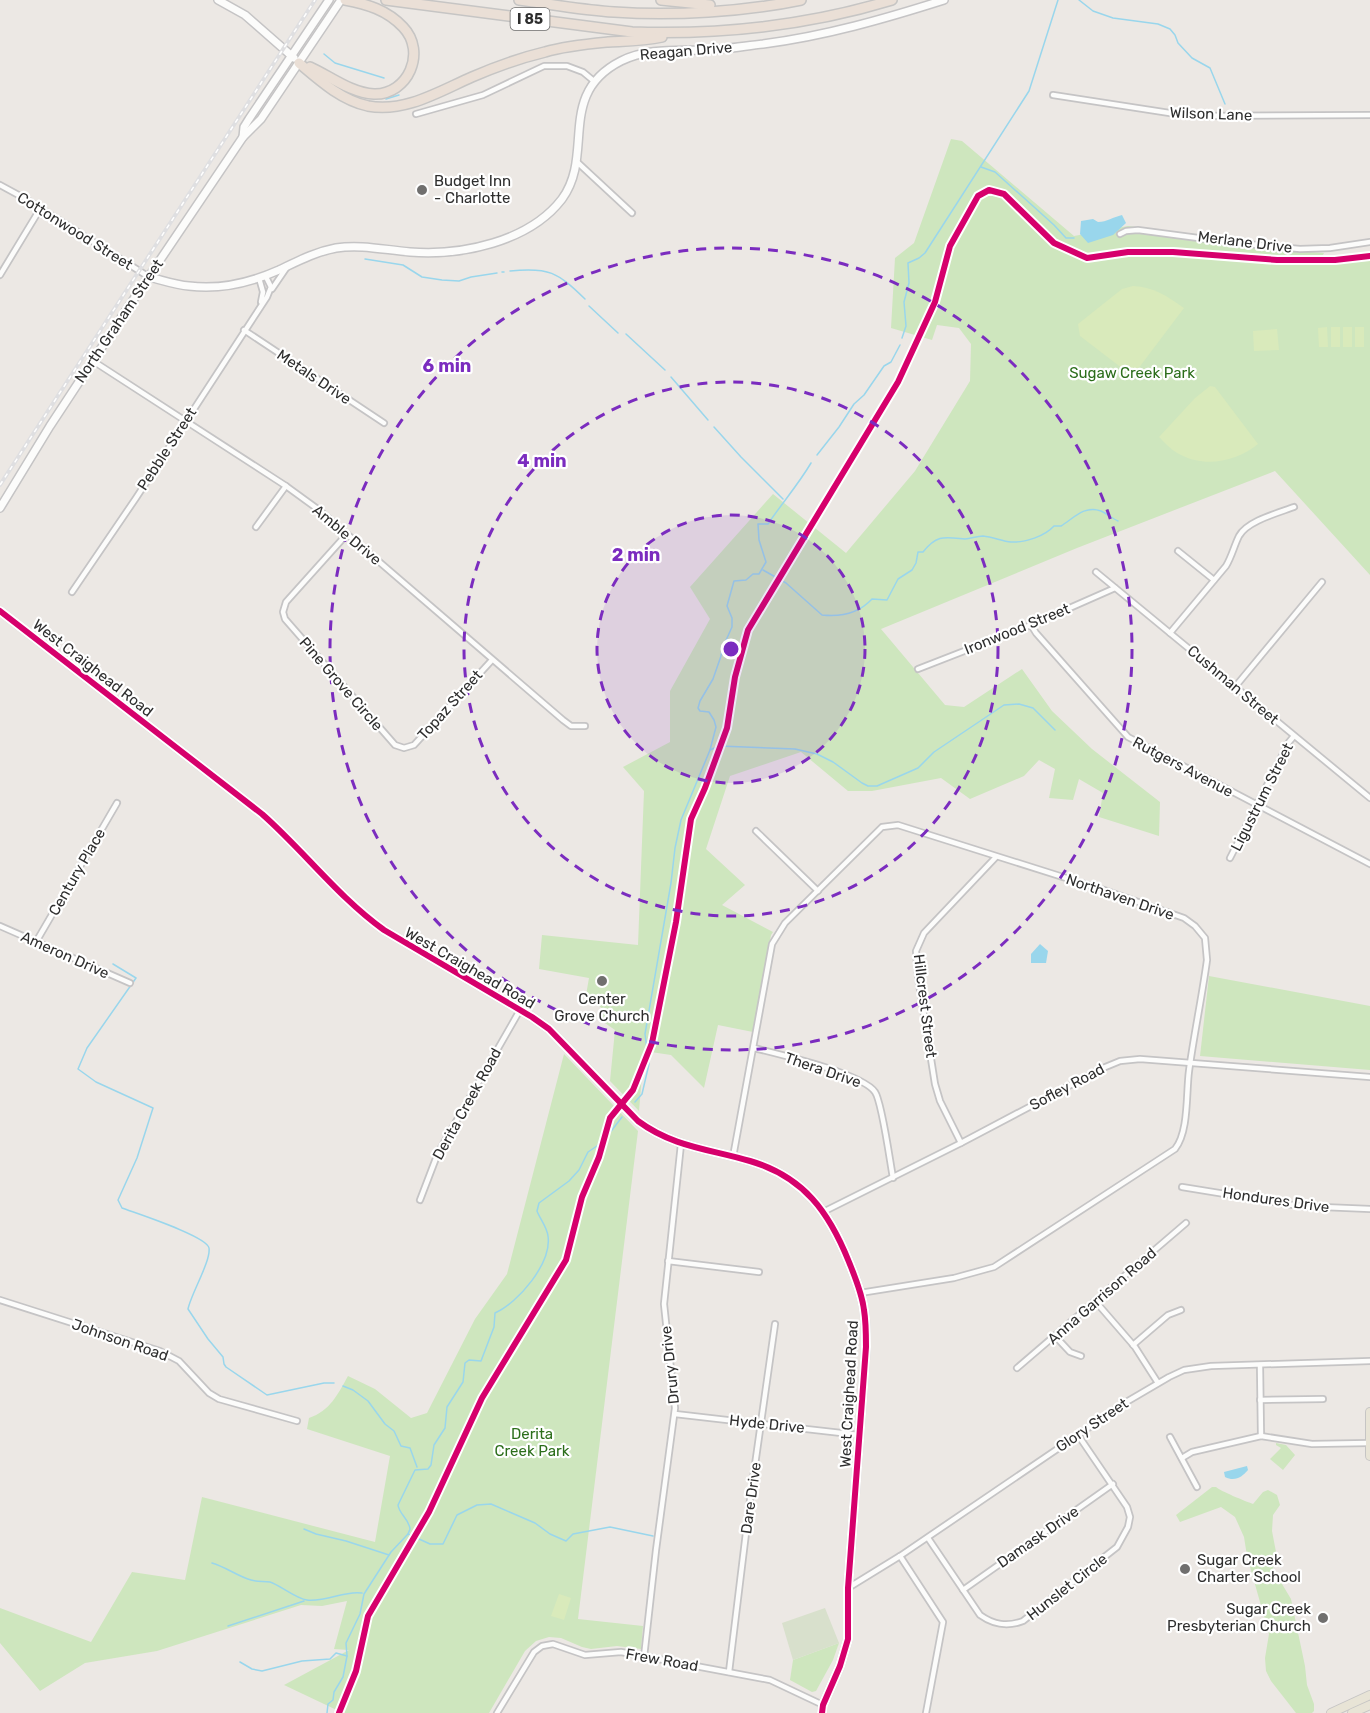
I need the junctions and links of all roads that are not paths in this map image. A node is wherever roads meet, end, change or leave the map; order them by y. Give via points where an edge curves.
1 (218, 0) edge
2 (329, 0) edge
3 (343, 0) edge
4 (386, 0) edge
5 (519, 0) edge
6 (661, 0) edge
7 (801, 0) edge
8 (892, 0) edge
9 (944, 0) edge
10 (760, 6) junction
11 (673, 34) junction
12 (291, 55) junction
13 (299, 63) junction
14 (595, 82) junction
15 (1053, 95) dead end
16 (416, 114) dead end
17 (1370, 115) edge
18 (243, 137) junction
19 (576, 161) junction
20 (0, 186) edge
21 (40, 208) junction
22 (632, 213) dead end
23 (1120, 234) dead end
24 (1370, 242) edge
25 (289, 265) junction
26 (0, 275) edge
27 (262, 276) junction
28 (148, 277) junction
29 (267, 297) junction
30 (260, 304) junction
31 (244, 330) junction
32 (93, 361) junction
33 (185, 421) junction
34 (384, 423) dead end
35 (286, 486) junction
36 (1294, 507) dead end
37 (0, 508) edge
38 (256, 527) dead end
39 (347, 534) junction
40 (1178, 551) dead end
41 (1096, 572) dead end
42 (1214, 580) junction
43 (1322, 582) dead end
44 (1115, 588) junction
45 (72, 592) dead end
46 (0, 611) edge
47 (1031, 625) junction
48 (1170, 633) junction
49 (492, 660) junction
50 (918, 669) dead end
51 (1235, 687) junction
52 (585, 726) dead end
53 (1294, 736) junction
54 (407, 748) joint
55 (1370, 798) edge
56 (117, 803) dead end
57 (1257, 806) junction
58 (756, 831) dead end
59 (996, 857) junction
60 (1230, 858) dead end
61 (1370, 864) edge
62 (818, 891) junction
63 (0, 926) edge
64 (36, 942) junction
65 (129, 984) dead end
66 (520, 1010) junction
67 (754, 1048) junction
68 (1191, 1063) junction
69 (1370, 1077) edge
70 (961, 1143) junction
71 (681, 1144) junction
72 (733, 1157) junction
73 (893, 1178) junction
74 (1182, 1187) dead end
75 (420, 1200) dead end
76 (1370, 1209) edge
77 (824, 1212) junction
78 (1186, 1223) dead end
79 (668, 1262) junction
80 (759, 1272) dead end
81 (860, 1293) junction
82 (0, 1300) edge
83 (1095, 1302) junction
84 (1181, 1310) dead end
85 (775, 1324) dead end
86 (1056, 1337) junction
87 (1133, 1345) junction
88 (1081, 1356) dead end
89 (1370, 1361) edge
90 (1260, 1365) junction
91 (1017, 1368) dead end
92 (1158, 1383) junction
93 (1323, 1399) dead end
94 (1260, 1400) junction
95 (1370, 1412) edge
96 (675, 1414) junction
97 (297, 1420) dead end
98 (761, 1424) junction
99 (859, 1435) junction
100 (1078, 1435) junction
101 (1261, 1436) junction
102 (1170, 1437) dead end
103 (1369, 1443) edge
104 (1370, 1456) edge
105 (1182, 1458) junction
106 (1113, 1484) junction
107 (1197, 1486) dead end
108 (928, 1538) junction
109 (900, 1556) junction
110 (848, 1588) junction
111 (963, 1590) junction
112 (644, 1657) junction
113 (729, 1672) junction
114 (1370, 1695) edge
115 (823, 1705) junction
116 (1370, 1705) edge
117 (497, 1713) edge
118 (822, 1713) edge
119 (927, 1713) edge
120 (1331, 1713) edge
121 (1352, 1713) edge

1 - 12 street via 245,15
2 - 12 street, North Graham Street
3 - 13 street, North Graham Street
3 - 13 highway via 374,7 405,29 414,52 406,79 394,89 371,94
4 - 11 highway, I 85
5 - 10 highway, I 85 via 615,12
6 - 10 highway
7 - 10 highway, I 85
8 - 11 highway, I 85 via 787,25
9 - 14 street, Reagan Drive via 809,37 705,50 648,52 622,60
11 - 13 highway via 548,51 397,106 357,103 324,84
12 - 13 street
12 - 18 street, North Graham Street via 244,127
13 - 18 street, North Graham Street via 261,119
14 - 16 street via 575,68 544,66 483,95
14 - 19 street, Reagan Drive via 579,116
15 - 17 street, Wilson Lane via 1189,116
18 - 28 street, North Graham Street
19 - 22 street
19 - 25 street, Reagan Drive via 568,189 554,208 533,225 495,241 438,252 344,247 322,251
20 - 21 street, Cottonwood Street
21 - 26 street
21 - 28 street, Cottonwood Street
23 - 24 street, Merlane Drive via 1138,230 1300,249
25 - 27 street, Reagan Drive
25 - 29 street, Pebble Street
27 - 28 street, Reagan Drive via 230,285 201,287
27 - 29 street via 269,279 271,287
27 - 30 street
28 - 32 street, North Graham Street
29 - 30 street, Pebble Street
30 - 31 street, Pebble Street
31 - 33 street, Pebble Street
31 - 34 street, Metals Drive
32 - 33 street, Amble Drive
32 - 37 street, North Graham Street
33 - 35 street, Amble Drive
33 - 45 street, Pebble Street
35 - 38 street
35 - 39 street, Amble Drive
36 - 42 street via 1245,528 1231,559
39 - 49 street, Amble Drive
39 - 54 street, Pine Grove Circle via 286,602 283,612 310,649 395,745
40 - 42 street
41 - 44 street, Cushman Street
42 - 48 street
43 - 51 street
44 - 47 street, Ironwood Street
44 - 48 street, Cushman Street
46 - 66 street, West Craighead Road via 262,814 363,916
47 - 50 street, Ironwood Street
47 - 57 street, Rutgers Avenue via 1128,737
48 - 51 street, Cushman Street
49 - 52 street, Amble Drive via 571,726
49 - 54 street, Topaz Street
51 - 53 street, Cushman Street
53 - 55 street, Cushman Street
53 - 57 street, Ligustrum Street
56 - 64 street, Century Place
57 - 60 street, Ligustrum Street
57 - 61 street, Rutgers Avenue
58 - 62 street
59 - 62 street, Northaven Drive via 898,825 887,825 875,832
59 - 68 street, Northaven Drive via 1104,890 1184,918 1195,926 1205,938 1207,952
59 - 70 street, Hillcrest Street via 924,933 916,951 935,1084
62 - 67 street, Northaven Drive via 782,927 772,944
63 - 64 street, Ameron Drive
64 - 65 street, Ameron Drive
66 - 71 street, West Craighead Road via 563,1042 638,1121
66 - 75 street, Derita Creek Road via 438,1153
67 - 72 street, Northaven Drive
67 - 73 street, Thera Drive via 820,1065 874,1090
68 - 69 street, Sofley Road
68 - 70 street, Sofley Road via 1120,1061
68 - 81 street, Northaven Drive via 1181,1139 1171,1153 994,1268
70 - 73 street, Sofley Road
71 - 72 street, West Craighead Road
71 - 79 street, Drury Drive
72 - 77 street, West Craighead Road via 786,1176
73 - 77 street, Sofley Road
74 - 76 street, Hondures Drive via 1299,1206
77 - 81 street, West Craighead Road
78 - 83 street, Anna Garrison Road
79 - 80 street
79 - 96 street, Drury Drive via 664,1313
81 - 99 street, West Craighead Road via 866,1347
82 - 97 street, Johnson Road via 160,1351 179,1361 219,1399
83 - 86 street, Anna Garrison Road
83 - 87 street
84 - 87 street via 1168,1315
85 - 98 street, Dare Drive
86 - 88 street via 1070,1352
86 - 91 street, Anna Garrison Road
87 - 92 street
89 - 90 street, Glory Street
90 - 92 street, Glory Street via 1195,1368
90 - 94 street
92 - 100 street, Glory Street
93 - 94 street
94 - 101 street
95 - 103 main road
96 - 98 street, Hyde Drive
96 - 112 street, Drury Drive
98 - 99 street, Hyde Drive
98 - 113 street, Dare Drive
99 - 110 street, West Craighead Road
100 - 106 street, Hunslet Circle
100 - 108 street, Glory Street
101 - 103 street via 1312,1444
101 - 105 street via 1192,1452
102 - 105 street
103 - 104 main road
105 - 107 street
106 - 111 street, Damask Drive
106 - 111 street, Hunslet Circle via 1130,1517 1125,1536 1117,1547 1023,1621 1013,1625 990,1622 980,1615
108 - 109 street, Glory Street
108 - 111 street, Hunslet Circle
109 - 110 street, Glory Street
109 - 119 street via 943,1622
110 - 115 street, West Craighead Road via 846,1651
112 - 113 street, Frew Road
112 - 117 street, Frew Road via 621,1652 585,1654 553,1644 542,1646 534,1652
113 - 115 street, Frew Road via 770,1680
114 - 120 main road
115 - 118 street, West Craighead Road
116 - 121 main road

